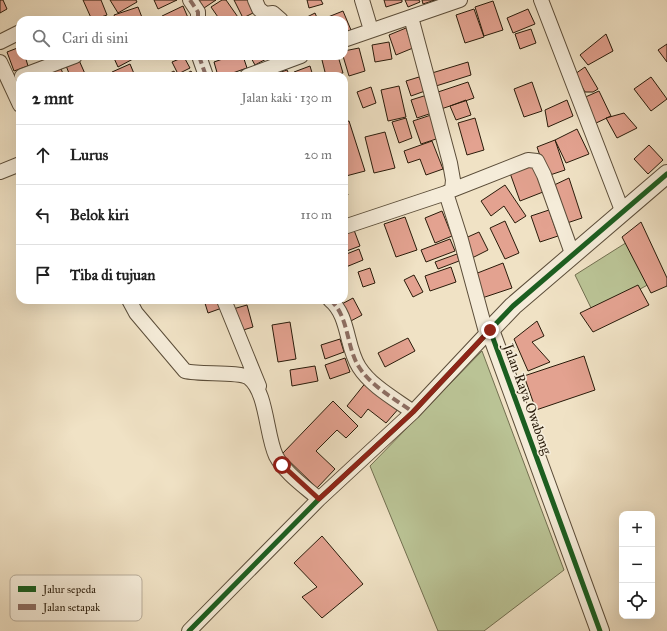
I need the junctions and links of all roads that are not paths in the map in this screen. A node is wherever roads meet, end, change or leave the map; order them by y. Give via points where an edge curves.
1 (190, 0) edge
2 (255, 0) edge
3 (362, 0) edge
4 (460, 0) edge
5 (541, 0) edge
6 (198, 16) edge
7 (276, 16) edge
8 (411, 18) junction
9 (371, 30) junction
10 (16, 34) edge
11 (348, 39) edge
12 (0, 42) edge
13 (64, 60) edge
14 (200, 60) edge
15 (292, 60) edge
16 (0, 62) edge
17 (33, 72) edge
18 (205, 72) edge
19 (267, 72) edge
20 (16, 77) edge
21 (16, 166) edge
22 (0, 172) edge
23 (667, 174) edge
24 (449, 192) junction
25 (623, 213) junction
26 (348, 227) edge
27 (573, 256) junction
28 (131, 304) edge
29 (226, 304) edge
30 (333, 304) edge
31 (488, 331) junction
32 (260, 399) junction
33 (413, 412) junction
34 (319, 499) junction
35 (189, 631) edge
36 (600, 631) edge

1 - 6 street
2 - 7 street via 265,14 273,13
3 - 9 street
4 - 8 street
5 - 25 street
8 - 9 street
8 - 24 street via 450,163 453,180
9 - 11 street
10 - 12 street
13 - 17 street
14 - 18 street
15 - 19 street
16 - 20 street
21 - 22 street
23 - 25 street, Jalan Raya Owabong
24 - 26 street
24 - 27 street via 528,160 537,161
24 - 31 street
25 - 27 street, Jalan Raya Owabong
27 - 31 street, Jalan Raya Owabong via 513,306
28 - 32 street via 185,371 197,374 238,374 248,377
29 - 32 street via 257,378
30 - 33 street via 338,310 359,368 369,379
31 - 33 street
31 - 36 street, Jalan Raya Owabong
32 - 34 street via 272,445 282,465
33 - 34 street
34 - 35 street

